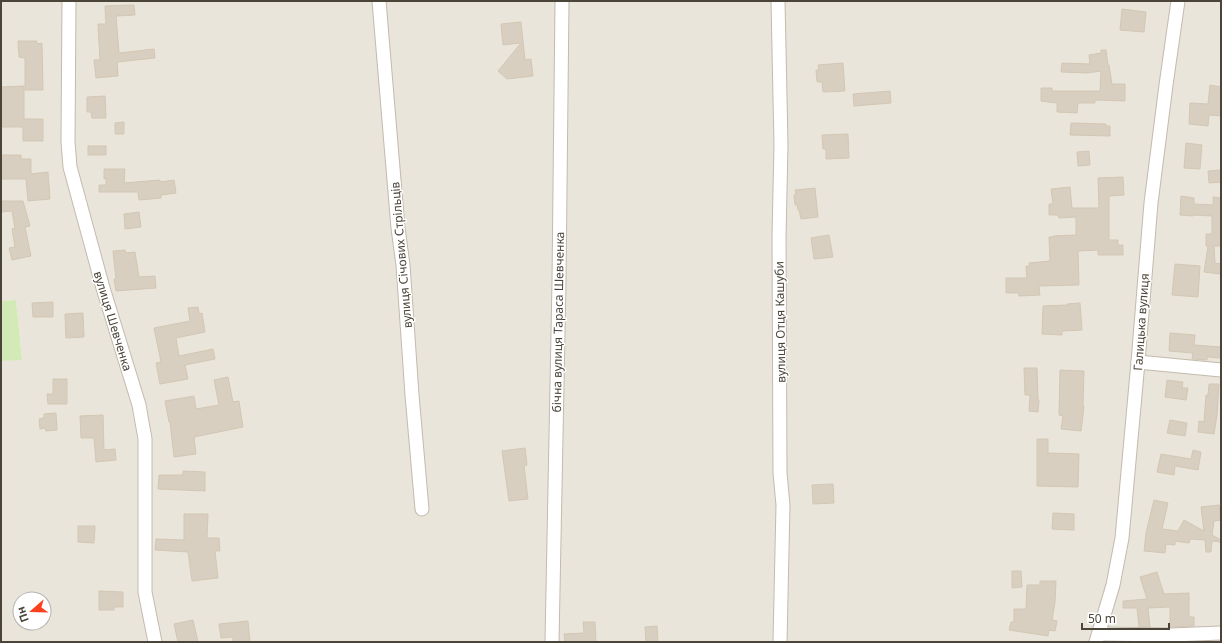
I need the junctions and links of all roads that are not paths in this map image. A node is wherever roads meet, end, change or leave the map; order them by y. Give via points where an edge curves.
1 (69, 1) edge
2 (379, 1) edge
3 (562, 1) edge
4 (778, 1) edge
5 (1178, 1) edge
6 (1138, 362) junction
7 (1221, 370) edge
8 (422, 509) dead end
9 (1221, 633) edge
10 (1098, 638) edge
11 (155, 642) edge
12 (552, 642) edge
13 (780, 642) edge

1 - 11 street, вулиця Шевченка via 70,168 139,405 145,440 145,592
2 - 8 street, вулиця Січових Стрільців
3 - 12 street, бічна вулиця Тараса Шевченка
4 - 13 street, вулиця Отця Кашуби via 781,145 780,473 783,505
5 - 6 street, Галицька вулиця via 1151,204
6 - 7 street
6 - 10 street, Галицька вулиця via 1122,538 1113,585
9 - 10 street

